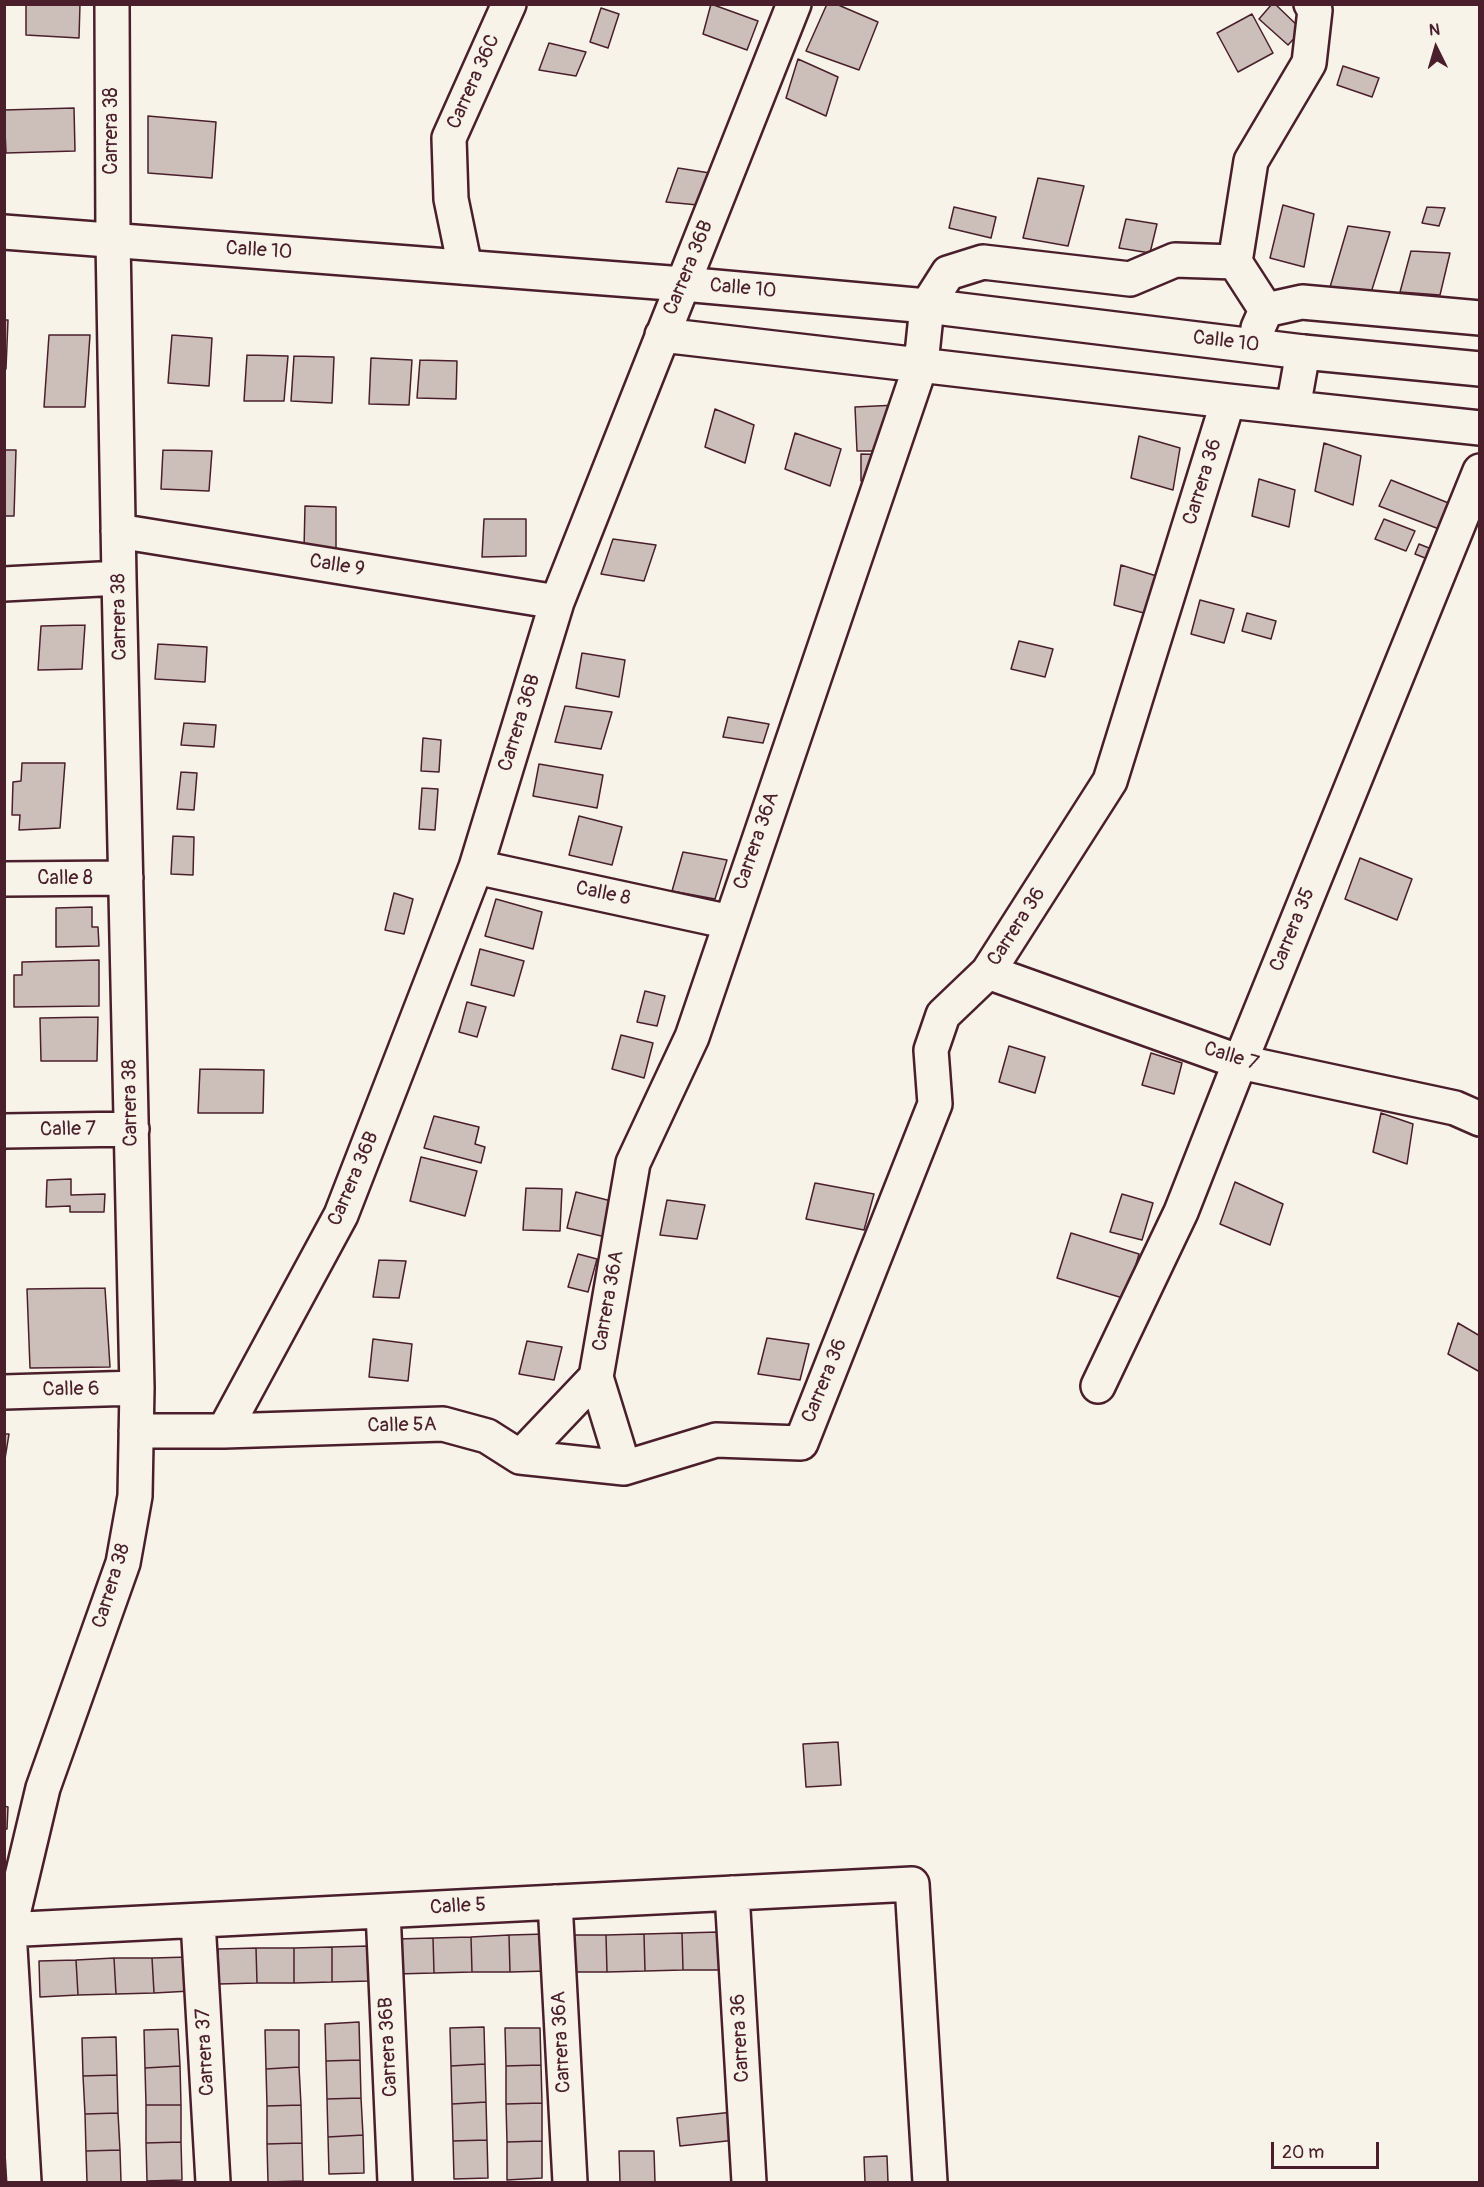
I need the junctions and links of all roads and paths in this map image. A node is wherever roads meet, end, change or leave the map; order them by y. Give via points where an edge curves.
1 (112, 4) edge
2 (509, 4) edge
3 (794, 4) edge
4 (1311, 4) edge
5 (4, 232) edge
6 (113, 240) junction
7 (1235, 262) junction
8 (465, 267) junction
9 (683, 284) junction
10 (927, 306) junction
11 (1266, 310) junction
12 (1479, 318) edge
13 (662, 335) junction
14 (1250, 345) junction
15 (1303, 352) junction
16 (921, 364) junction
17 (1479, 369) edge
18 (1228, 401) junction
19 (1293, 408) junction
20 (1479, 428) edge
21 (1479, 471) edge
22 (118, 531) junction
23 (119, 578) junction
24 (4, 584) edge
25 (557, 602) junction
26 (476, 867) junction
27 (126, 878) junction
28 (4, 879) edge
29 (730, 922) junction
30 (988, 972) junction
31 (1240, 1062) junction
32 (1479, 1119) edge
33 (132, 1129) junction
34 (4, 1131) edge
35 (596, 1377) junction
36 (1098, 1386) dead end
37 (137, 1388) junction
38 (4, 1392) edge
39 (136, 1431) junction
40 (224, 1431) junction
41 (801, 1443) joint
42 (520, 1457) junction
43 (624, 1468) junction
44 (732, 1893) junction
45 (555, 1902) junction
46 (383, 1911) junction
47 (198, 1920) junction
48 (7, 1930) edge
49 (24, 2182) edge
50 (213, 2182) edge
51 (395, 2182) edge
52 (570, 2182) edge
53 (749, 2182) edge
54 (930, 2182) edge

1 - 6 street, Carrera 38
2 - 8 street, Carrera 36C via 449,138 451,199
3 - 9 street, Carrera 36B
4 - 7 street via 1315,10 1309,63 1251,160
5 - 6 street, Calle 10
6 - 8 street, Calle 10
6 - 22 street, Carrera 38
7 - 10 street via 1175,260 1130,279 983,262 948,273
7 - 11 street
8 - 9 street, Calle 10
9 - 10 street, Calle 10
9 - 13 street, Carrera 36B
10 - 14 street, Calle 10
10 - 16 street, Carrera 36A
11 - 12 street via 1302,302
11 - 14 street
13 - 16 street
13 - 25 street, Carrera 36B
14 - 15 street, Calle 10
15 - 17 street, Calle 10
15 - 19 street
16 - 18 street
16 - 29 street, Carrera 36A
18 - 19 street
18 - 30 street, Carrera 36 via 1110,781
19 - 20 street
21 - 31 street, Carrera 35
22 - 23 street, Carrera 38
22 - 25 street, Calle 9
23 - 24 street
23 - 27 street, Carrera 38
25 - 26 street, Carrera 36B
26 - 29 street, Calle 8
26 - 40 street, Carrera 36B via 341,1215
27 - 28 street, Calle 8
27 - 33 street, Carrera 38
29 - 35 street, Carrera 36A via 692,1037 633,1163
30 - 31 street, Calle 7
30 - 41 street, Carrera 36 via 943,1015 931,1050 935,1104
31 - 32 street, Calle 7 via 1455,1108
31 - 36 street, Carrera 35 via 1181,1212
33 - 34 street, Calle 7
33 - 37 street, Carrera 38
35 - 42 street, Carrera 36A
35 - 43 street, Carrera 36A
37 - 38 street, Calle 6
37 - 39 street, Carrera 38
39 - 40 street, Calle 5A
39 - 48 street, Carrera 38 via 135,1496 123,1563 43,1788
40 - 42 street, Calle 5A via 443,1424 487,1436
41 - 43 street, Calle 5A via 716,1440
42 - 43 street, Calle 5A
44 - 45 street, Calle 5
44 - 53 street, Carrera 36
44 - 54 street, Calle 5 via 912,1884
45 - 46 street, Calle 5
45 - 52 street, Carrera 36A
46 - 47 street, Calle 5
46 - 51 street, Carrera 36B
47 - 48 street, Calle 5
47 - 50 street, Carrera 37
48 - 49 street, Carrera 38

